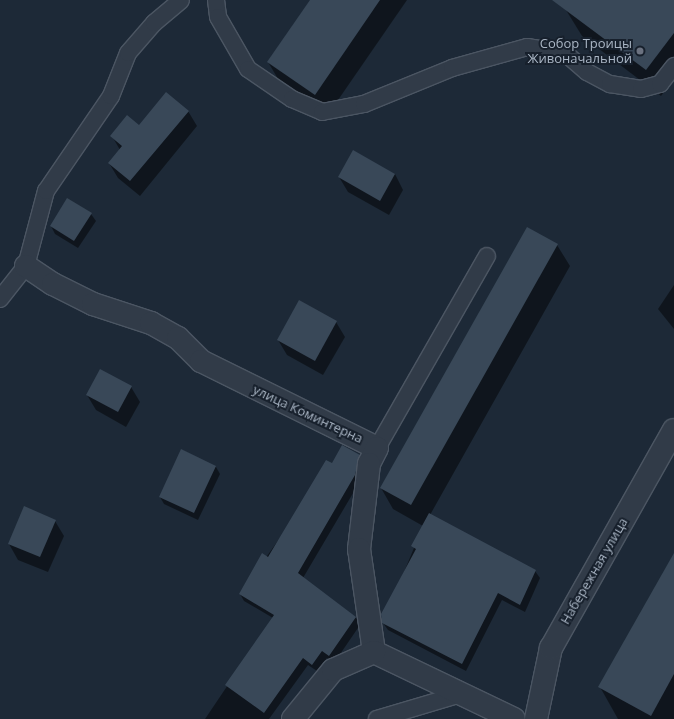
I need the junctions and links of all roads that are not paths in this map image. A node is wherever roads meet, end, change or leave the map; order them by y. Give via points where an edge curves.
1 (181, 0) edge
2 (216, 0) edge
3 (674, 66) edge
4 (487, 256) dead end
5 (26, 266) junction
6 (0, 299) edge
7 (674, 430) edge
8 (377, 448) junction
9 (374, 652) junction
10 (461, 694) junction
11 (293, 719) edge
12 (378, 719) edge
13 (514, 719) edge
14 (536, 719) edge

1 - 5 lane via 154,23 128,53 110,96 46,191
2 - 3 lane via 218,17 248,69 292,99 322,112 364,104 452,68 527,47 565,53 586,72 610,84 641,89 660,84
4 - 8 lane
5 - 6 lane
5 - 8 street, улица Коминтерна via 53,284 93,304 151,323 178,338 201,361
7 - 14 street, Набережная улица via 551,648
8 - 9 street, улица Коминтерна via 369,464 359,549
9 - 10 street
9 - 11 street via 333,670
10 - 12 lane
10 - 13 street

